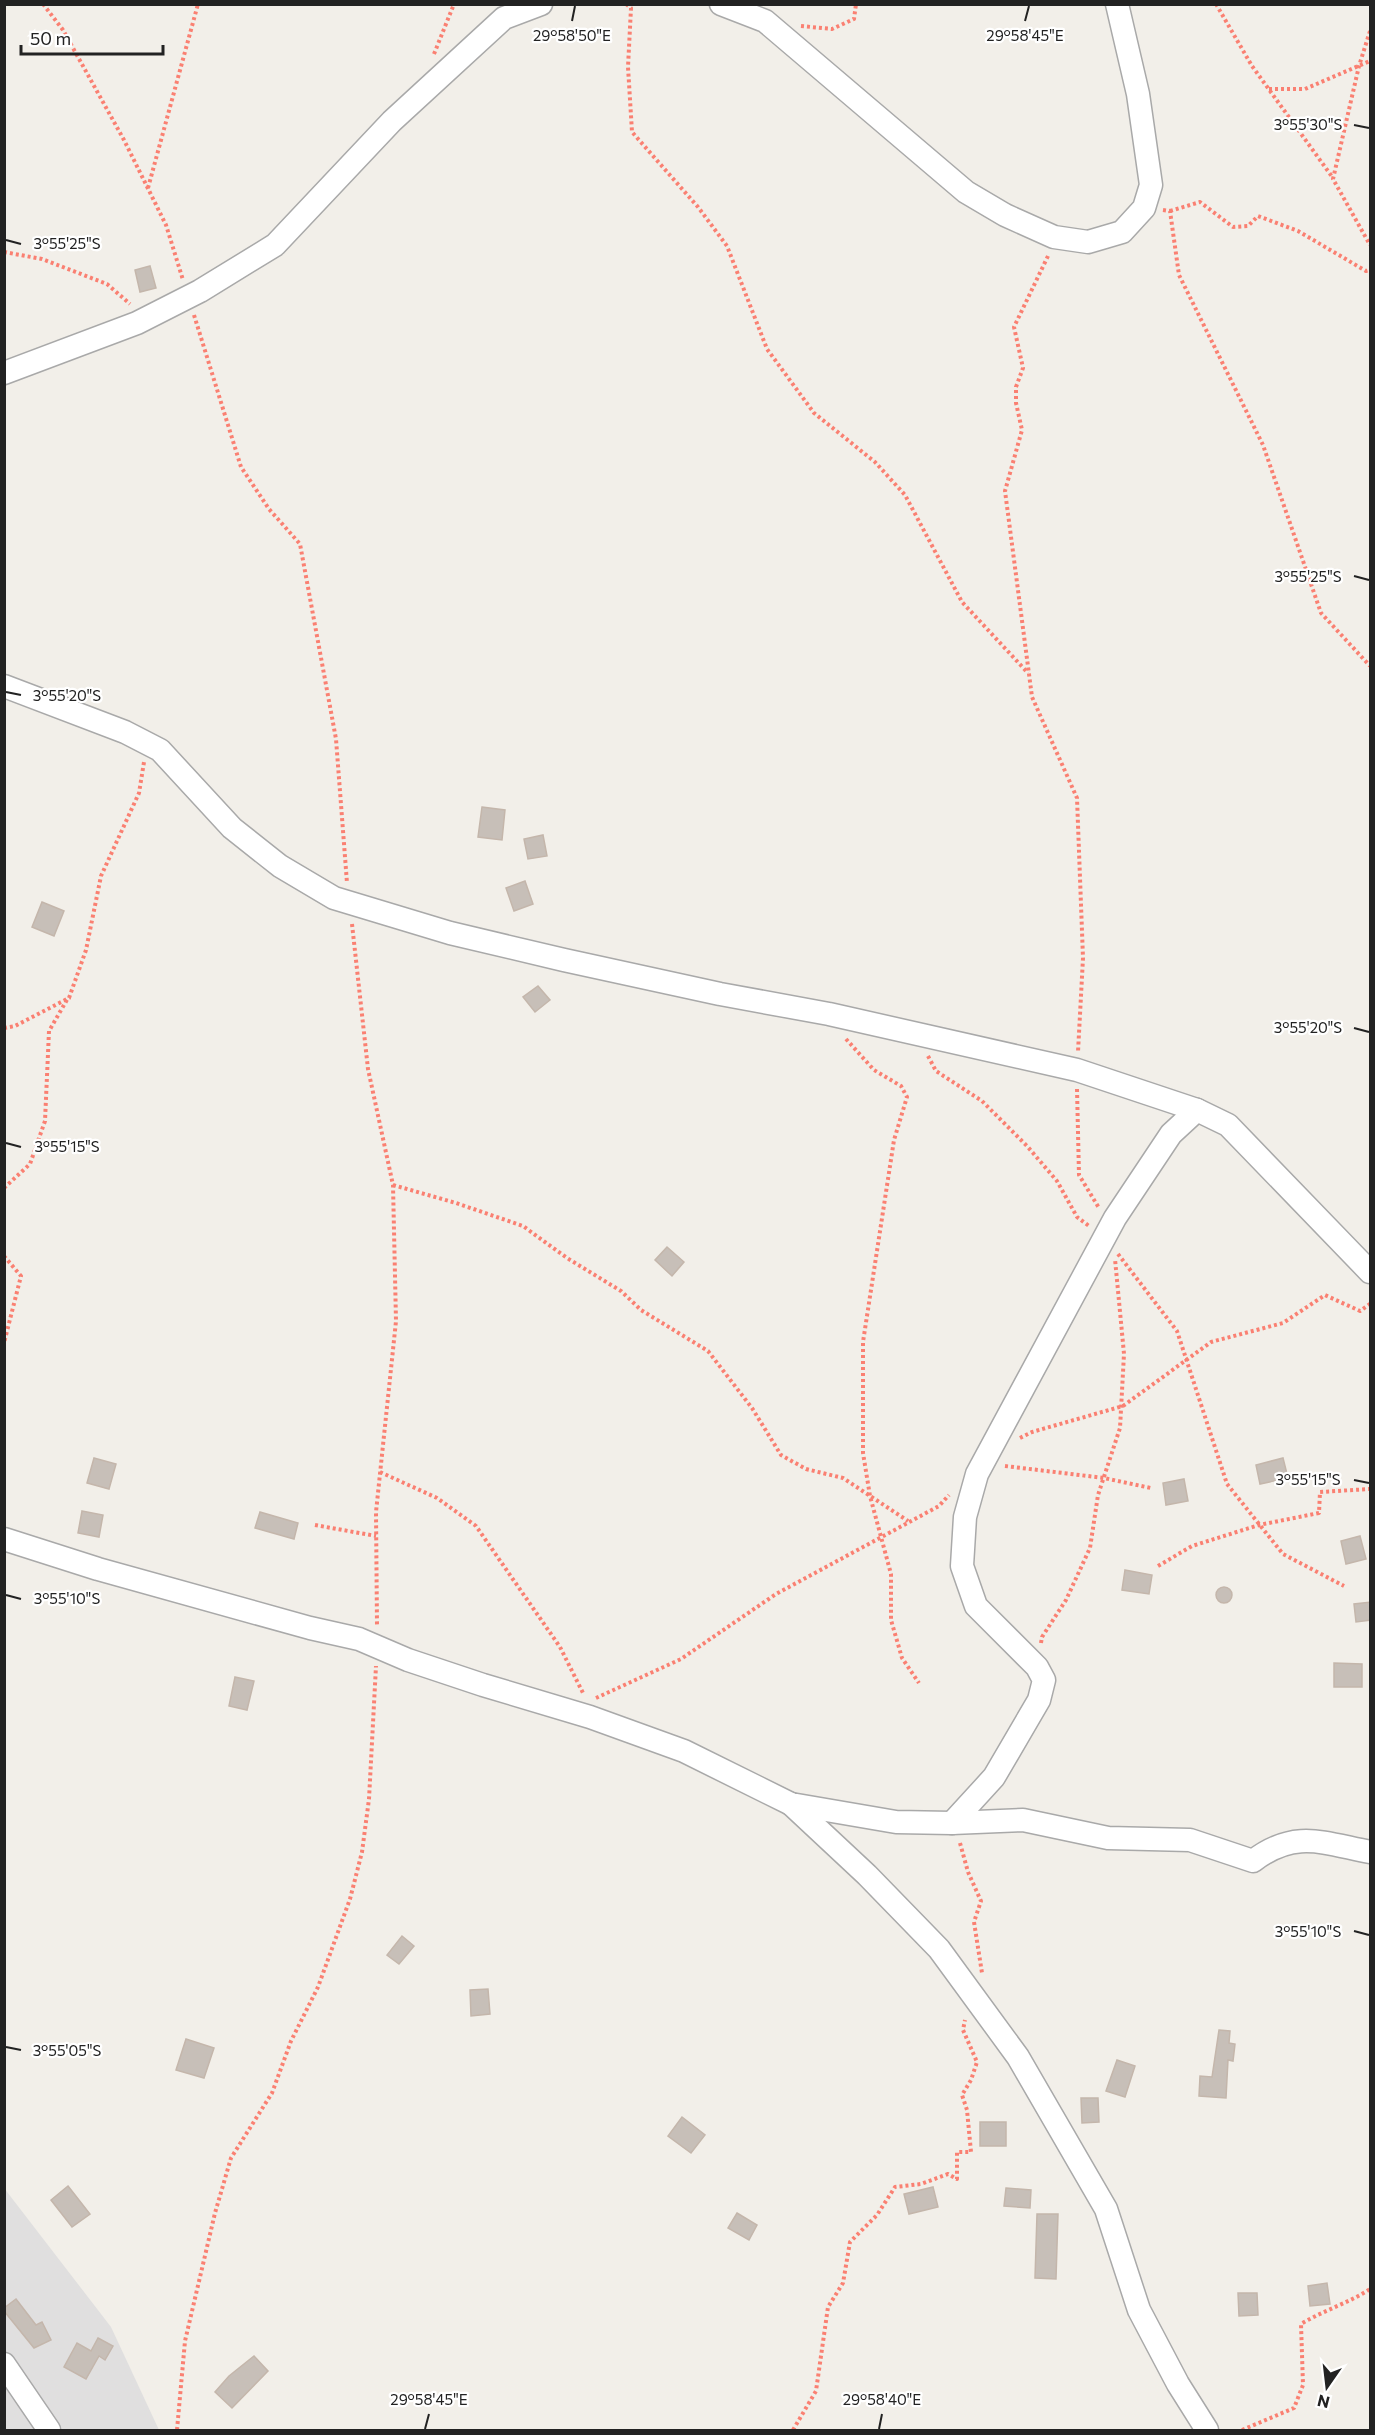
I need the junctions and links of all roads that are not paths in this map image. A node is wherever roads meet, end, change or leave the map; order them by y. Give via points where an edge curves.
1 (541, 4) edge
2 (721, 4) edge
3 (1117, 4) edge
4 (4, 373) edge
5 (4, 686) edge
6 (1197, 1110) junction
7 (1371, 1272) edge
8 (4, 1539) edge
9 (791, 1804) junction
10 (952, 1823) junction
11 (1371, 1852) edge
12 (4, 2364) edge
13 (49, 2430) edge
14 (1207, 2430) edge

1 - 4 street via 504,18 392,121 275,245 146,318
2 - 3 street via 765,21 966,192 1054,237 1088,242 1122,232 1144,208 1151,185 1138,94
5 - 6 street via 160,750 232,828 279,866 334,898 450,933 564,960 1077,1070
6 - 7 street via 1228,1125
6 - 10 street via 1171,1134 1108,1232 977,1474 965,1517 962,1566 976,1606 1037,1667 1044,1680 1039,1700 994,1777
8 - 9 street via 109,1572 359,1639 408,1660 684,1751
9 - 10 street via 896,1822
9 - 14 street via 939,1949 1018,2057 1106,2209 1139,2310
10 - 11 street via 1023,1820 1108,1838 1190,1840 1253,1861 1270,1848 1301,1839
12 - 13 street

